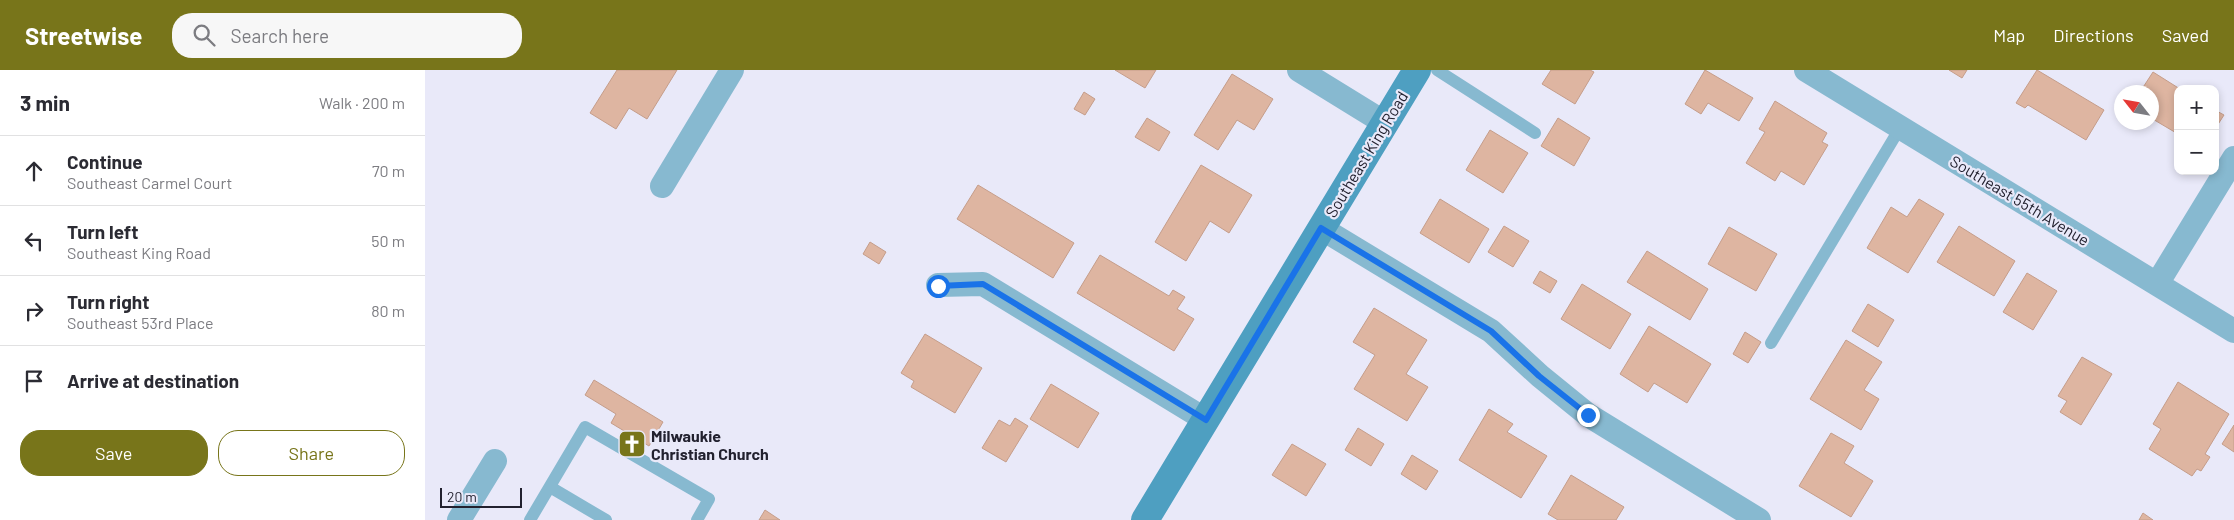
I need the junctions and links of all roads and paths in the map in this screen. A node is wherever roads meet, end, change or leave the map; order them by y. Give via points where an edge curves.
1 (732, 70) edge
2 (1299, 70) edge
3 (1417, 70) edge
4 (1437, 70) edge
5 (1806, 70) edge
6 (1385, 123) junction
7 (1900, 128) junction
8 (1535, 133) dead end
9 (2234, 158) edge
10 (662, 186) dead end
11 (1321, 228) junction
12 (2157, 284) junction
13 (938, 286) dead end
14 (2234, 331) edge
15 (1771, 343) dead end
16 (1206, 420) junction
17 (495, 461) dead end
18 (550, 487) junction
19 (459, 520) edge
20 (530, 520) edge
21 (605, 520) edge
22 (697, 520) edge
23 (1145, 520) edge
24 (1759, 520) edge

1 - 10 street
2 - 6 street
3 - 6 main road, Southeast King Road
4 - 8 lane
5 - 7 street, Southeast 55th Avenue
6 - 11 main road, Southeast King Road
7 - 12 street, Southeast 55th Avenue
7 - 15 lane
9 - 12 street
11 - 16 main road, Southeast King Road
11 - 24 street via 1491,331 1539,376 1588,415
12 - 14 street, Southeast 55th Avenue
13 - 16 street via 983,284
16 - 23 main road, Southeast King Road
17 - 19 street
18 - 20 lane
18 - 21 lane
18 - 22 lane via 585,427 709,499

